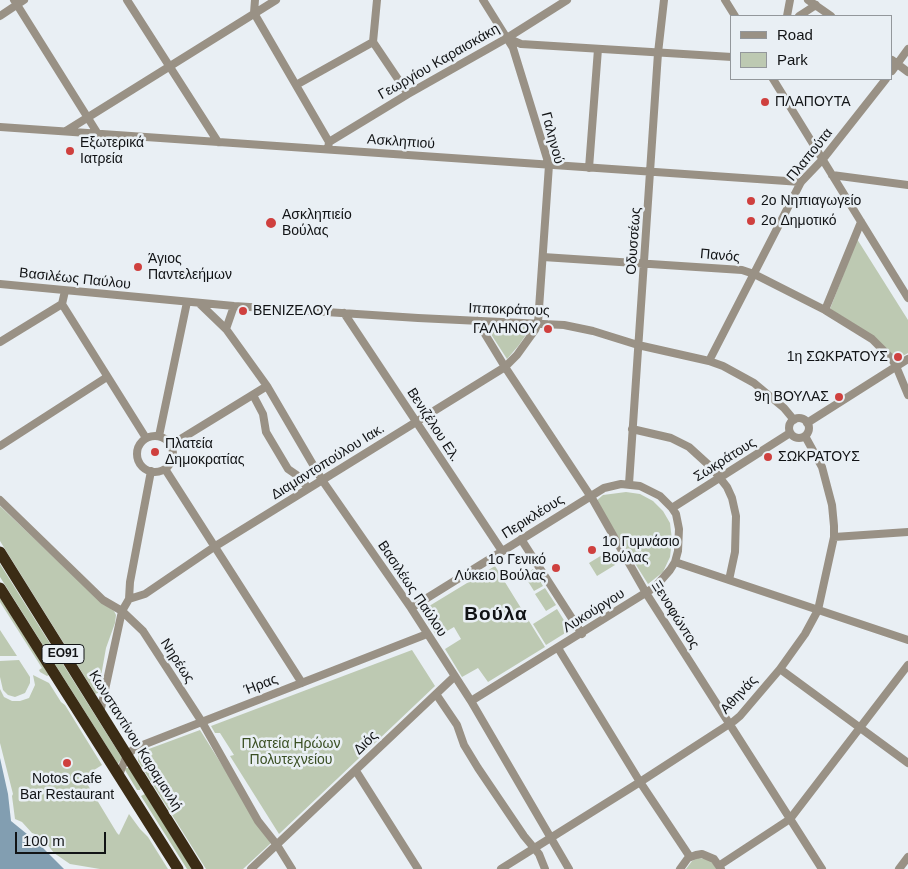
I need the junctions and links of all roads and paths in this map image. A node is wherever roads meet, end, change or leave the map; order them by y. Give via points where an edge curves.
1 (24, 0) edge
2 (127, 0) edge
3 (255, 0) edge
4 (276, 0) edge
5 (377, 0) edge
6 (483, 0) edge
7 (567, 0) edge
8 (664, 0) edge
9 (725, 0) edge
10 (790, 0) edge
11 (808, 0) edge
12 (15, 2) edge
13 (816, 5) junction
14 (254, 13) junction
15 (734, 15) edge
16 (788, 15) edge
17 (801, 15) edge
18 (830, 15) edge
19 (0, 16) edge
20 (507, 38) junction
21 (373, 42) junction
22 (598, 49) junction
23 (908, 49) edge
24 (658, 53) junction
25 (730, 57) edge
26 (894, 65) edge
27 (169, 67) junction
28 (908, 72) edge
29 (774, 80) edge
30 (885, 80) edge
31 (296, 85) junction
32 (408, 94) junction
33 (88, 118) junction
34 (0, 127) edge
35 (66, 131) junction
36 (98, 134) junction
37 (218, 142) junction
38 (328, 146) junction
39 (823, 159) junction
40 (549, 165) junction
41 (590, 168) junction
42 (651, 172) junction
43 (832, 175) junction
44 (801, 182) junction
45 (908, 185) edge
46 (861, 222) junction
47 (543, 257) junction
48 (645, 263) junction
49 (754, 274) junction
50 (0, 284) edge
51 (65, 290) junction
52 (907, 294) edge
53 (187, 302) junction
54 (199, 303) junction
55 (62, 304) junction
56 (234, 306) junction
57 (825, 310) junction
58 (344, 313) junction
59 (477, 322) junction
60 (538, 323) junction
61 (226, 329) junction
62 (0, 342) edge
63 (638, 345) junction
64 (908, 359) edge
65 (709, 361) junction
66 (896, 366) junction
67 (505, 367) junction
68 (107, 377) junction
69 (267, 386) junction
70 (253, 395) junction
71 (908, 395) edge
72 (794, 420) junction
73 (416, 421) junction
74 (807, 423) junction
75 (632, 429) junction
76 (790, 433) junction
77 (159, 436) junction
78 (805, 436) junction
79 (146, 438) junction
80 (171, 445) junction
81 (0, 446) edge
82 (164, 469) junction
83 (151, 471) junction
84 (720, 478) junction
85 (322, 480) junction
86 (629, 484) junction
87 (308, 489) junction
88 (590, 495) junction
89 (0, 500) edge
90 (672, 508) junction
91 (908, 532) edge
92 (834, 537) junction
93 (521, 539) junction
94 (214, 547) junction
95 (502, 551) junction
96 (0, 552) edge
97 (675, 562) junction
98 (729, 580) junction
99 (0, 588) edge
100 (646, 593) junction
101 (129, 599) junction
102 (411, 608) junction
103 (818, 610) junction
104 (122, 611) junction
105 (427, 634) junction
106 (582, 634) junction
107 (908, 640) edge
108 (558, 648) junction
109 (908, 665) edge
110 (780, 669) junction
111 (455, 676) junction
112 (302, 683) junction
113 (436, 694) junction
114 (471, 701) junction
115 (100, 714) junction
116 (202, 722) junction
117 (730, 724) junction
118 (861, 728) junction
119 (127, 755) junction
120 (908, 763) edge
121 (356, 771) junction
122 (119, 775) junction
123 (640, 782) junction
124 (790, 819) junction
125 (550, 838) junction
126 (277, 845) junction
127 (534, 848) junction
128 (690, 857) junction
129 (908, 857) edge
130 (720, 867) edge
131 (178, 869) edge
132 (198, 869) edge
133 (251, 869) edge
134 (292, 869) edge
135 (418, 869) edge
136 (501, 869) edge
137 (545, 869) edge
138 (570, 869) edge
139 (680, 869) edge
140 (822, 869) edge
141 (899, 869) edge

1 - 12 street
2 - 27 street
3 - 14 street
4 - 14 street
5 - 21 street
6 - 20 street, Γαληνού
7 - 20 street, Γεωργίου Καραισκάκη
8 - 24 street, Οδυσσέως
9 - 15 street
10 - 16 street
11 - 13 street
12 - 19 street
12 - 33 street
13 - 17 street
13 - 18 street
14 - 27 street
14 - 31 street
20 - 22 street via 521,44
20 - 32 street, Γεωργίου Καραισκάκη
20 - 40 street, Γαληνού via 513,48
21 - 31 street
21 - 32 street
22 - 24 street
22 - 41 street
23 - 26 street
24 - 25 street
24 - 42 street, Οδυσσέως
26 - 28 street
27 - 33 street
27 - 37 street
29 - 39 street
30 - 39 street, Πλαπούτα
31 - 38 street
32 - 38 street, Γεωργίου Καραισκάκη
33 - 35 street
33 - 36 street
34 - 35 street, Ασκληπιού
35 - 36 street, Ασκληπιού
36 - 37 street, Ασκληπιού
37 - 38 street, Ασκληπιού
38 - 40 street, Ασκληπιού
39 - 43 street
39 - 44 street, Πλαπούτα
40 - 41 street, Ασκληπιού
40 - 47 street, Γαληνού
41 - 42 street, Ασκληπιού
42 - 44 street, Ασκληπιού
42 - 48 street, Οδυσσέως
43 - 45 street
43 - 46 street
44 - 49 street, Πλαπούτα
46 - 52 street
46 - 57 street
47 - 48 street, Πανός
47 - 60 street, Γαληνού
48 - 49 street, Πανός via 742,270
48 - 63 street, Οδυσσέως
49 - 57 street, Πανός
49 - 65 street, Πλαπούτα
50 - 51 street, Βασιλέως Παύλου
51 - 53 street, Βασιλέως Παύλου
51 - 55 street
53 - 54 street, Βασιλέως Παύλου
53 - 77 street
54 - 56 street, Ιπποκράτους
54 - 61 street, Βασιλέως Παύλου
55 - 62 street
55 - 68 street
56 - 58 street, Ιπποκράτους
56 - 61 street
57 - 66 street, Πανός via 872,339
58 - 59 street, Ιπποκράτους
58 - 73 street, Βενιζέλου Ελ.
59 - 60 street, Ιπποκράτους
59 - 67 street, Ξενοφώντος
60 - 63 street, Ιπποκράτους via 577,327
60 - 67 street, Διαμαντοπούλου Ιακ.
61 - 69 street, Βασιλέως Παύλου
63 - 65 street, Ιπποκράτους
63 - 75 street, Οδυσσέως
64 - 66 street
65 - 72 street, Ιπποκράτους via 754,383
66 - 71 street, Πανός
66 - 74 street
67 - 73 street, Διαμαντοπούλου Ιακ.
67 - 88 street, Ξενοφώντος
68 - 79 street
68 - 81 street
69 - 70 street
69 - 85 street, Βασιλέως Παύλου
70 - 80 street
70 - 87 street via 266,432 288,469 301,478
72 - 74 street via 800,418
72 - 76 street via 789,427
73 - 85 street, Διαμαντοπούλου Ιακ.
73 - 95 street, Βενιζέλου Ελ.
74 - 78 street via 809,430
75 - 84 street via 670,438 689,447
75 - 86 street, Οδυσσέως
76 - 78 street via 797,438
76 - 84 street, Σωκράτους
77 - 79 street
77 - 80 street
78 - 92 street, Αθηνάς via 822,467 828,487 834,516
79 - 83 street via 137,453 141,465
80 - 82 street via 173,456
82 - 83 street
82 - 94 street
83 - 101 street
84 - 90 street, Σωκράτους
84 - 98 street via 732,498 736,516 735,552
85 - 87 street, Διαμαντοπούλου Ιακ.
85 - 102 street, Βασιλέως Παύλου
86 - 88 street, Περικλέους via 612,486
86 - 90 street, Περικλέους via 651,490
87 - 94 street, Διαμαντοπούλου Ιακ.
88 - 93 street, Περικλέους
88 - 100 street, Ξενοφώντος
89 - 104 street, Νηρέως via 103,600
90 - 97 street, Λυκούργου via 679,533
91 - 92 street
92 - 103 street, Αθηνάς
93 - 95 street, Περικλέους
93 - 106 street
94 - 101 street, Διαμαντοπούλου Ιακ. via 145,594
94 - 112 street
95 - 102 street, Περικλέους
96 - 115 highway, Κωνσταντίνου Καραμανλή / ΕΟ91
97 - 98 street
97 - 100 street, Λυκούργου via 662,580
98 - 103 street
99 - 122 highway, ΕΟ91
100 - 106 street, Λυκούργου
100 - 117 street, Ξενοφώντος
101 - 104 street
102 - 105 street, Βασιλέως Παύλου
103 - 107 street
103 - 110 street, Αθηνάς
104 - 115 street
104 - 116 street, Νηρέως via 143,631
105 - 111 street, Βασιλέως Παύλου
105 - 112 street, Ήρας
106 - 108 street, Λυκούργου
108 - 114 street, Λυκούργου
108 - 123 street
109 - 118 street
110 - 117 street, Αθηνάς
110 - 118 street
111 - 113 street, Διός
111 - 114 street, Βασιλέως Παύλου
112 - 116 street, Ήρας
113 - 121 street, Διός
113 - 127 street via 457,725 478,768
114 - 125 street, Βασιλέως Παύλου
115 - 119 highway, Κωνσταντίνου Καραμανλή / ΕΟ91
116 - 119 street, Ήρας via 135,748
116 - 126 street, Νηρέως via 258,821
117 - 123 street, Αθηνάς
117 - 124 street, Ξενοφώντος
118 - 120 street
118 - 124 street
119 - 122 street
119 - 132 highway, Κωνσταντίνου Καραμανλή / ΕΟ91
121 - 126 street, Διός
121 - 135 street
122 - 131 highway, ΕΟ91
123 - 125 street, Αθηνάς
123 - 128 street
124 - 130 street
124 - 140 street, Ξενοφώντος
125 - 127 street, Αθηνάς
125 - 138 street, Βασιλέως Παύλου
126 - 133 street, Διός
126 - 134 street, Νηρέως
127 - 136 street, Αθηνάς
127 - 137 street
128 - 130 street via 709,855
128 - 139 street
129 - 141 street

